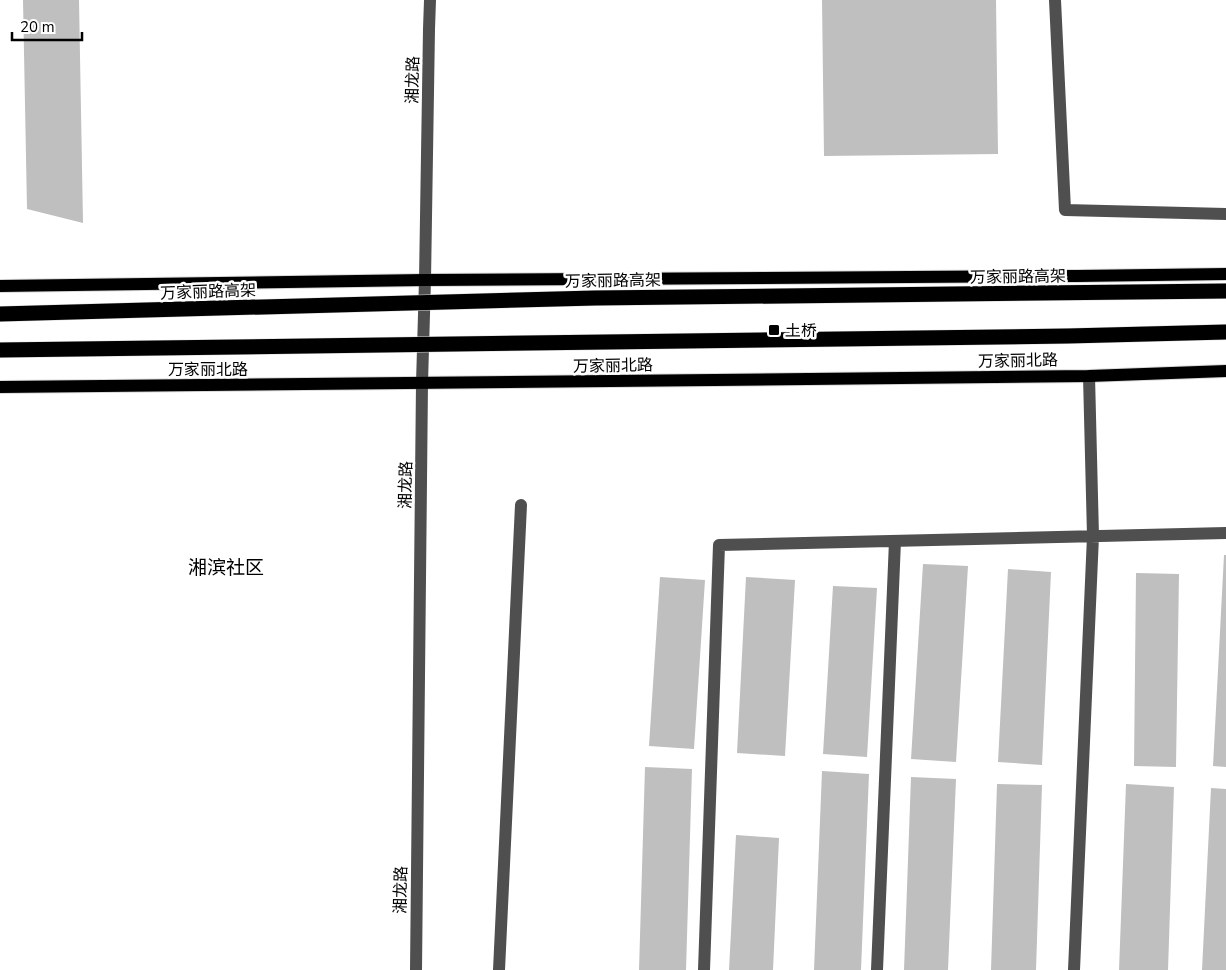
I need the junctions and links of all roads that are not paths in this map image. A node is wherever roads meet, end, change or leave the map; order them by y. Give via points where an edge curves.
1 (430, 0) edge
2 (1055, 0) edge
3 (1226, 214) edge
4 (1226, 274) edge
5 (425, 280) junction
6 (0, 286) edge
7 (1226, 290) edge
8 (0, 309) edge
9 (90, 312) junction
10 (0, 314) edge
11 (1226, 332) edge
12 (0, 350) edge
13 (1226, 371) edge
14 (1089, 376) junction
15 (422, 383) junction
16 (0, 387) edge
17 (521, 505) dead end
18 (1226, 533) edge
19 (1094, 536) junction
20 (895, 541) junction
21 (416, 970) edge
22 (499, 970) edge
23 (704, 970) edge
24 (877, 970) edge
25 (1074, 970) edge

1 - 5 street, 湘龙路
2 - 3 street via 1065,210
4 - 5 main road
5 - 6 main road
5 - 15 street, 湘龙路
7 - 9 highway, 万家丽路高架, bridge via 595,298
8 - 9 highway, bridge
9 - 10 highway, 万家丽路高架, bridge
11 - 12 highway, bridge
13 - 14 main road, 万家丽北路
14 - 15 main road, 万家丽北路
14 - 19 street
15 - 16 main road, 万家丽北路
15 - 21 street, 湘龙路
17 - 22 street
18 - 19 street
19 - 20 street
19 - 25 street
20 - 23 street via 719,545
20 - 24 street

